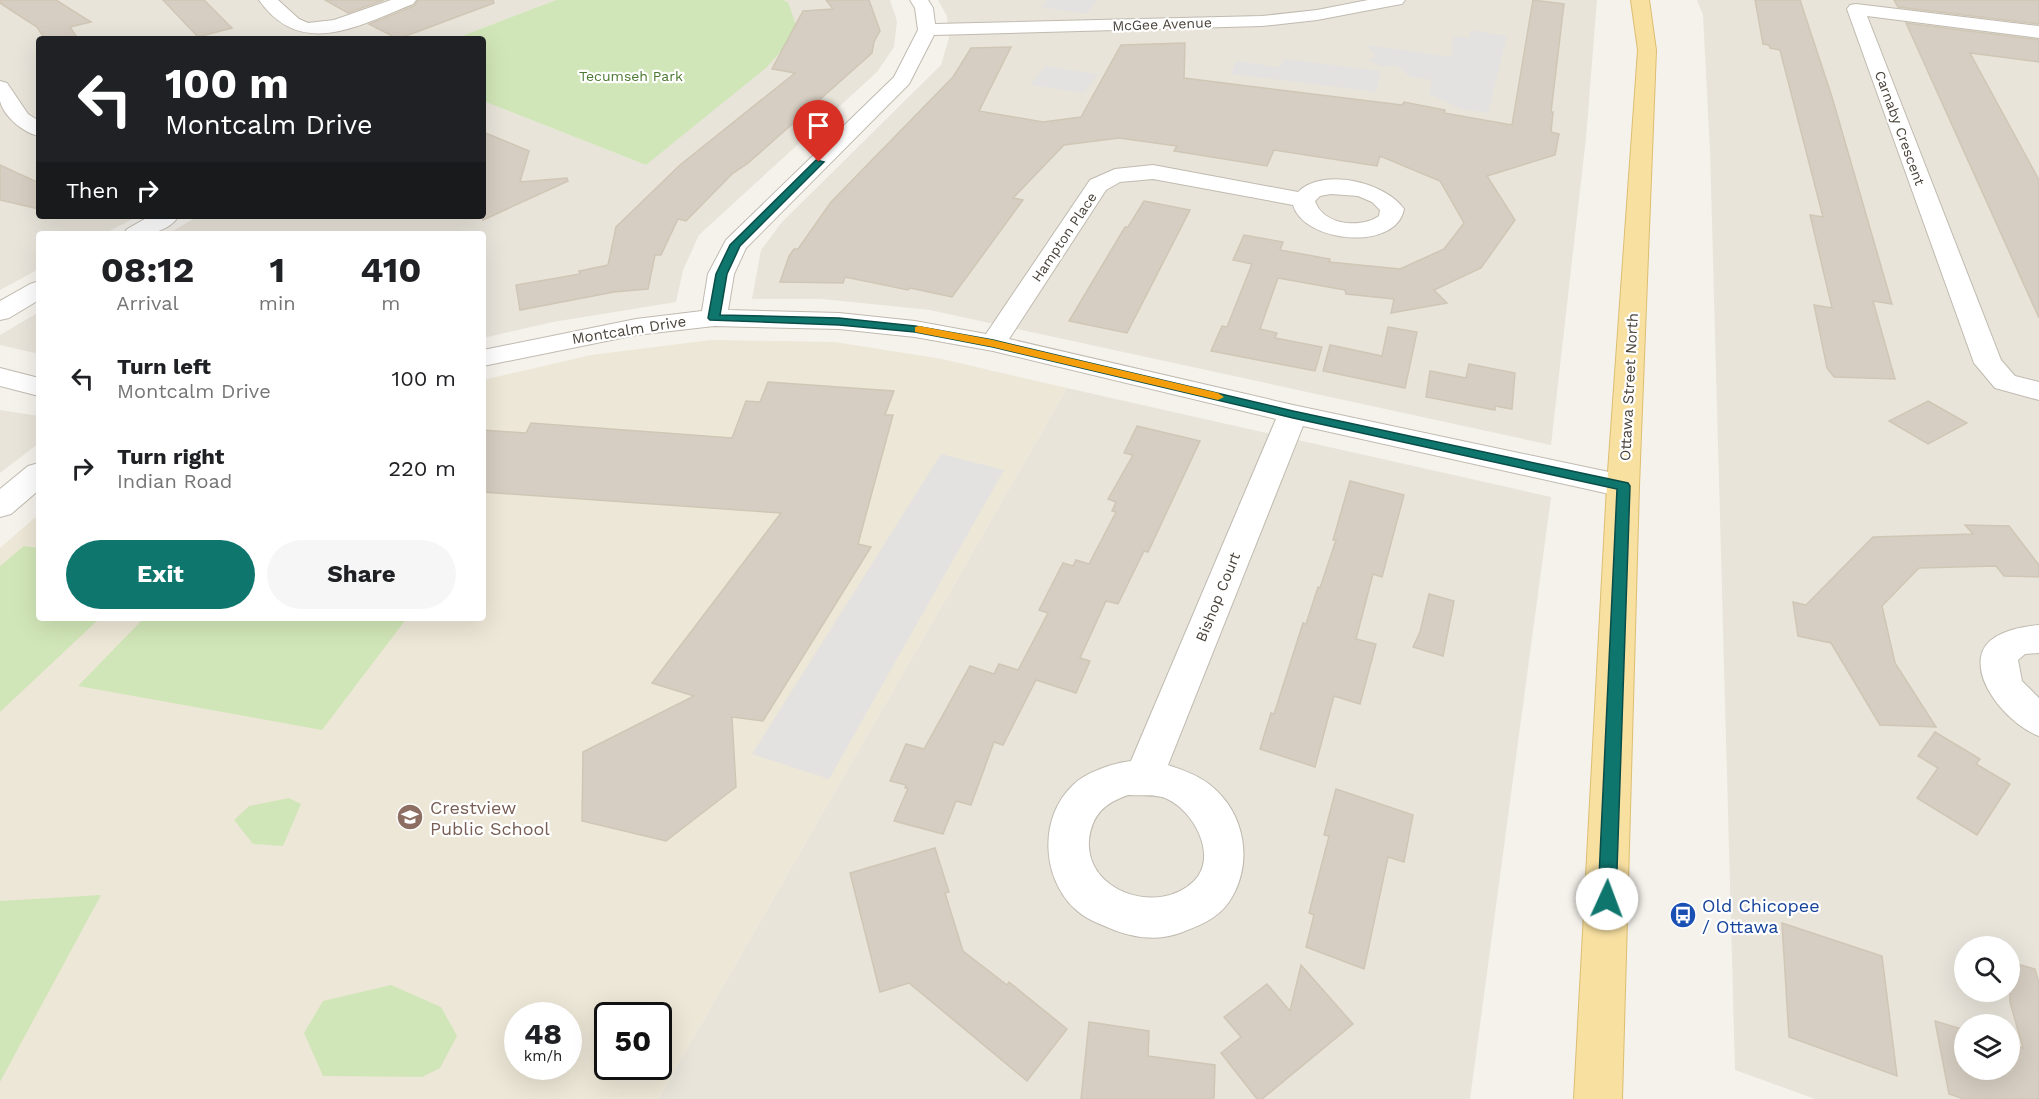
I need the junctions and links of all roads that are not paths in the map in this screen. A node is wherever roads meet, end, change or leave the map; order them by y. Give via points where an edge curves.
1 (268, 0) edge
2 (407, 0) edge
3 (919, 0) edge
4 (1396, 0) edge
5 (1640, 0) edge
6 (1854, 5) edge
7 (927, 30) junction
8 (2039, 32) edge
9 (0, 87) edge
10 (36, 128) edge
11 (1304, 200) dead end
12 (162, 219) edge
13 (141, 231) edge
14 (36, 291) edge
15 (0, 312) edge
16 (714, 318) junction
17 (993, 343) junction
18 (486, 357) edge
19 (0, 377) edge
20 (36, 386) edge
21 (2039, 391) edge
22 (1293, 414) junction
23 (36, 476) edge
24 (1623, 486) junction
25 (0, 506) edge
26 (2039, 639) edge
27 (2039, 720) edge
28 (1143, 779) dead end
29 (1608, 1096) edge

1 - 2 street via 297,26 313,28 334,26
3 - 7 street
4 - 7 street, McGee Avenue via 1262,21
5 - 24 main road, Ottawa Street North via 1647,50
6 - 8 street, Carnaby Crescent
6 - 21 street, Carnaby Crescent via 1988,363 2005,382
7 - 16 street via 903,80 735,245 722,274
9 - 10 street via 21,118
11 - 17 street, Hampton Place via 1153,172 1115,176 1098,185
12 - 13 street
14 - 15 street
16 - 17 street, Montcalm Drive via 839,321
16 - 18 street, Montcalm Drive via 636,327
17 - 22 street, Montcalm Drive
19 - 20 street
22 - 24 street, Montcalm Drive
22 - 28 street, Bishop Court
23 - 25 street
24 - 29 main road, Ottawa Street North
26 - 27 street via 2008,645 1999,657 2001,679 2013,698

